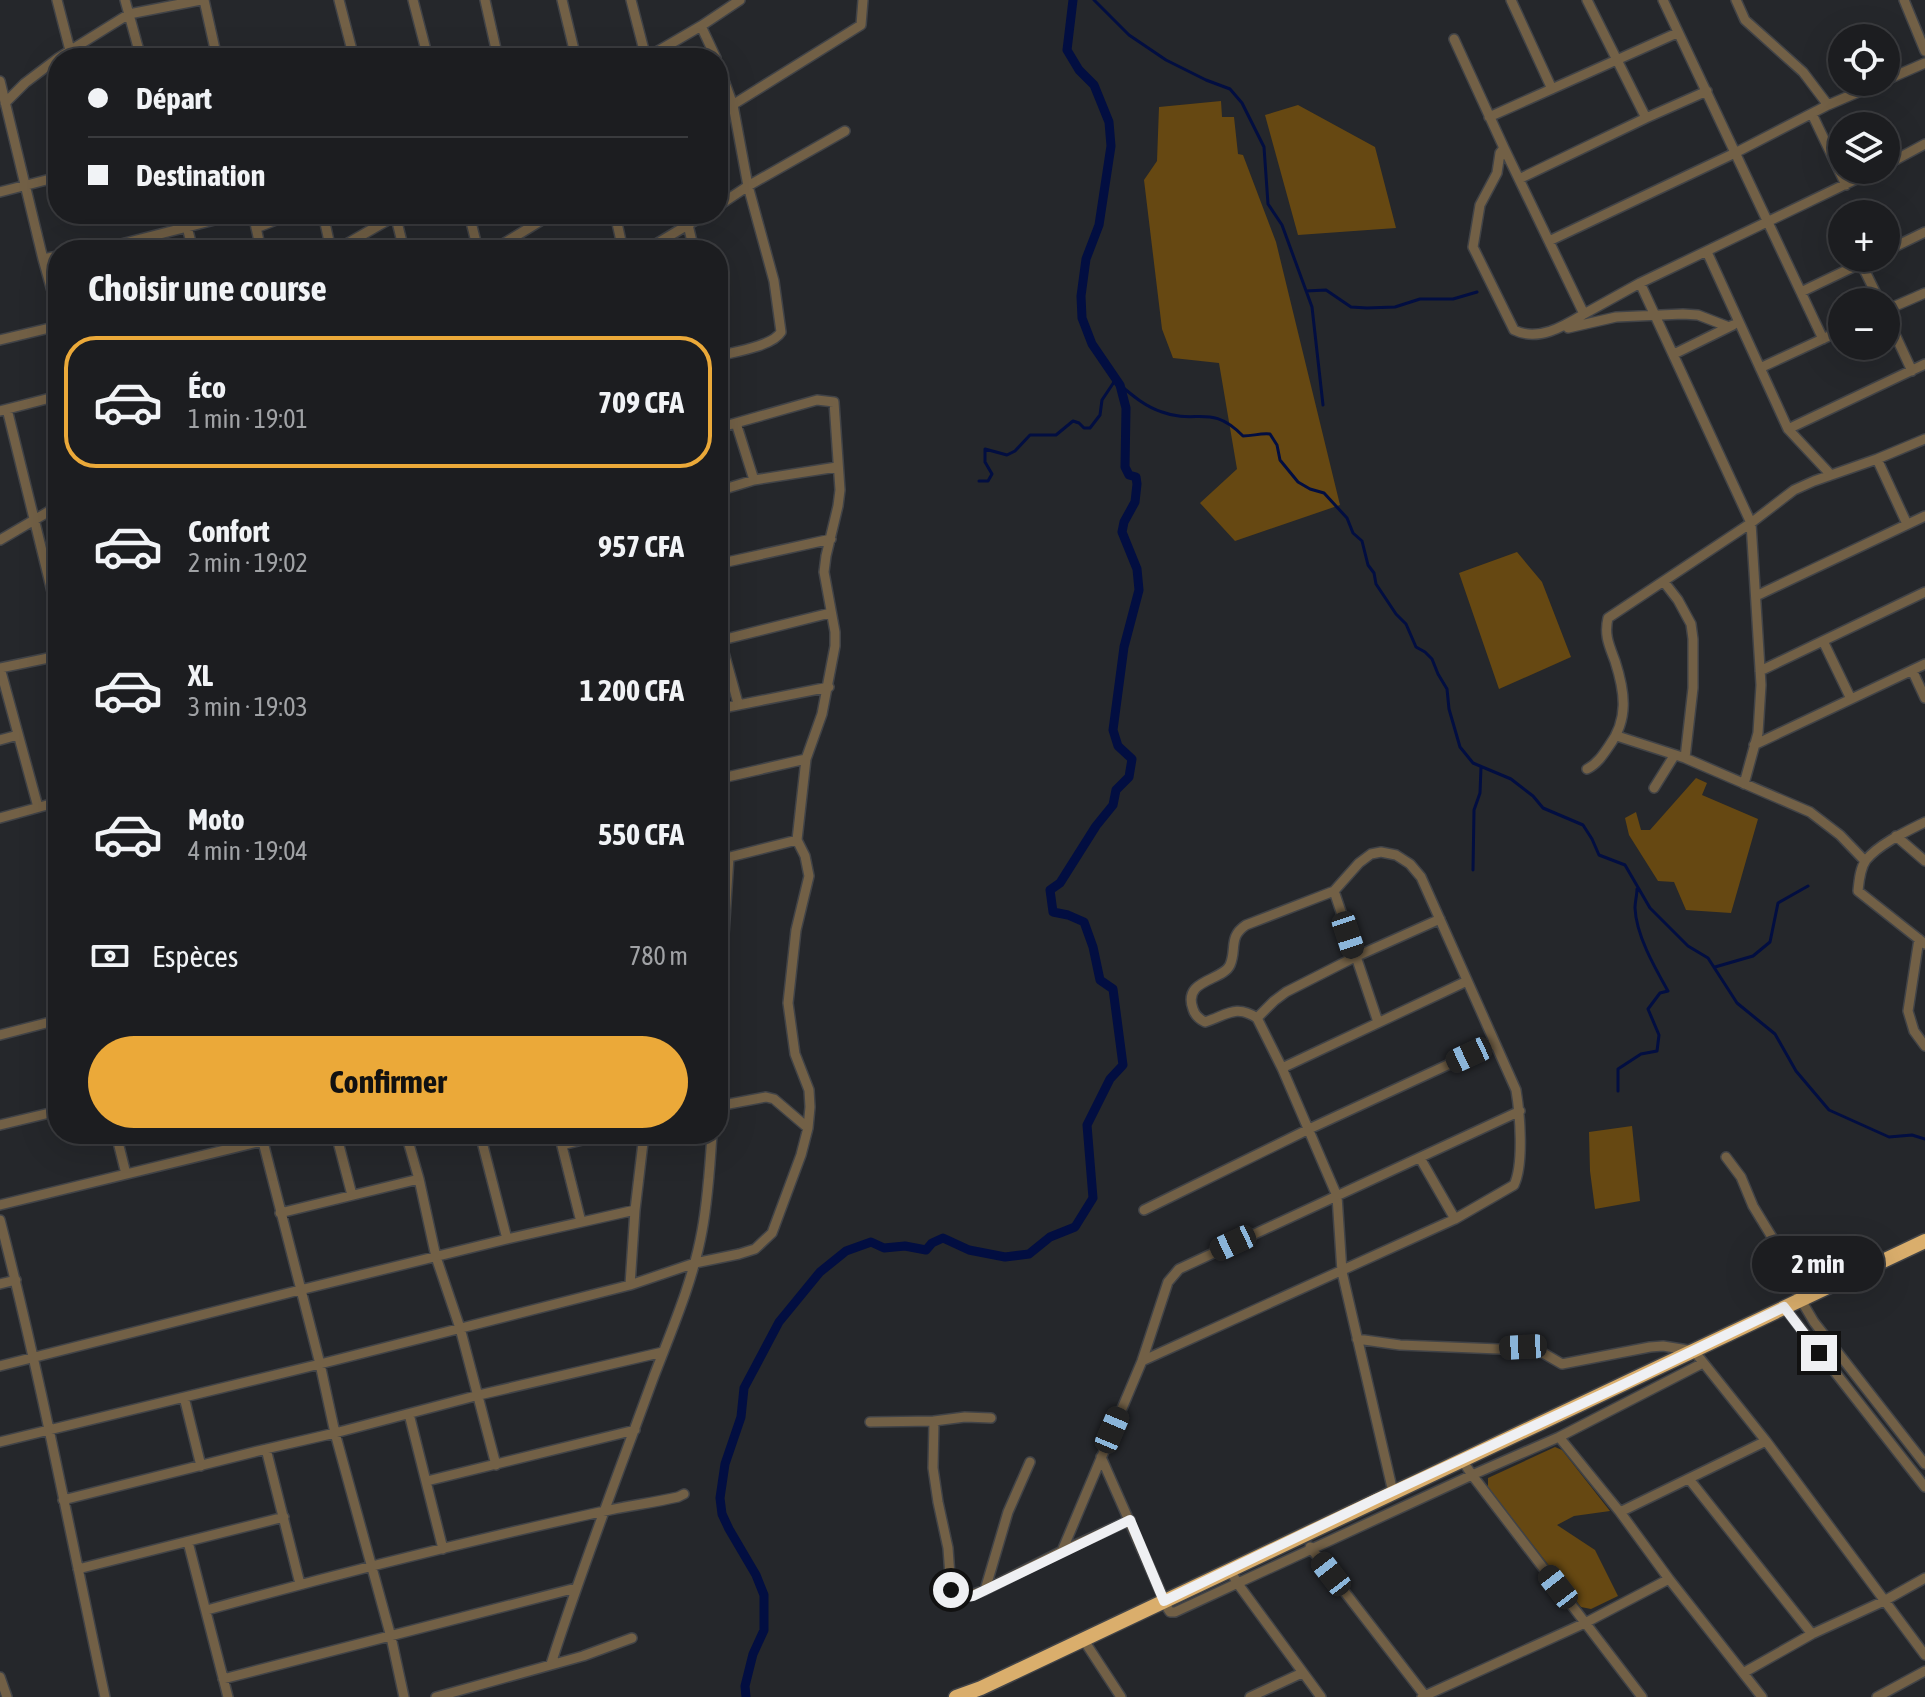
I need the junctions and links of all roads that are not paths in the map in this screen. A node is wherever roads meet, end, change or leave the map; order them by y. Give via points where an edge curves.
1 (57, 0) edge
2 (125, 0) edge
3 (203, 0) edge
4 (339, 0) edge
5 (413, 0) edge
6 (485, 0) edge
7 (562, 0) edge
8 (631, 0) edge
9 (740, 0) edge
10 (863, 0) edge
11 (1511, 0) edge
12 (1587, 0) edge
13 (1663, 0) edge
14 (1736, 0) edge
15 (1904, 0) edge
16 (129, 14) junction
17 (701, 26) junction
18 (1677, 33) junction
19 (1454, 39) dead end
20 (69, 48) edge
21 (80, 48) edge
22 (138, 48) edge
23 (215, 48) edge
24 (351, 48) edge
25 (425, 48) edge
26 (496, 48) edge
27 (574, 48) edge
28 (643, 48) edge
29 (663, 48) edge
30 (711, 48) edge
31 (1925, 51) edge
32 (1616, 60) junction
33 (1925, 63) edge
34 (48, 66) edge
35 (1900, 74) edge
36 (0, 81) edge
37 (1552, 89) junction
38 (728, 91) edge
39 (1707, 91) junction
40 (1849, 96) edge
41 (5, 103) junction
42 (733, 105) junction
43 (1828, 105) junction
44 (728, 108) edge
45 (1812, 114) junction
46 (1489, 117) junction
47 (1646, 118) junction
48 (845, 131) dead end
49 (1925, 144) edge
50 (1504, 148) junction
51 (1735, 153) junction
52 (1900, 157) edge
53 (48, 179) edge
54 (1519, 179) junction
55 (25, 185) junction
56 (1846, 185) joint
57 (748, 186) junction
58 (0, 192) edge
59 (728, 199) edge
60 (1767, 223) junction
61 (199, 224) edge
62 (255, 224) edge
63 (266, 224) edge
64 (379, 224) edge
65 (536, 224) edge
66 (688, 225) joint
67 (187, 227) junction
68 (256, 228) junction
69 (1925, 232) edge
70 (144, 240) edge
71 (190, 240) edge
72 (259, 240) edge
73 (351, 240) edge
74 (509, 240) edge
75 (663, 240) edge
76 (692, 240) edge
77 (1549, 241) junction
78 (1900, 244) edge
79 (1707, 252) junction
80 (48, 258) edge
81 (43, 259) junction
82 (1842, 272) edge
83 (48, 277) edge
84 (1640, 283) junction
85 (1801, 292) junction
86 (1925, 293) edge
87 (1900, 305) edge
88 (1584, 314) junction
89 (1656, 315) junction
90 (1739, 321) junction
91 (1729, 327) junction
92 (48, 328) edge
93 (1539, 334) junction
94 (1828, 337) edge
95 (1823, 339) junction
96 (0, 340) edge
97 (1900, 344) edge
98 (728, 351) edge
99 (1674, 354) junction
100 (1925, 364) edge
101 (1760, 368) junction
102 (1912, 371) junction
103 (48, 399) edge
104 (4, 410) edge
105 (736, 423) junction
106 (728, 425) edge
107 (1788, 429) junction
108 (1925, 439) edge
109 (1877, 459) junction
110 (837, 467) junction
111 (1831, 475) junction
112 (754, 480) junction
113 (728, 488) edge
114 (48, 512) edge
115 (1925, 516) edge
116 (34, 520) junction
117 (1751, 523) junction
118 (1907, 524) junction
119 (831, 539) junction
120 (0, 540) edge
121 (728, 562) edge
122 (48, 576) edge
123 (1664, 582) junction
124 (1925, 592) edge
125 (1756, 596) junction
126 (830, 613) junction
127 (728, 636) edge
128 (1823, 641) junction
129 (48, 658) edge
130 (1925, 664) edge
131 (0, 668) edge
132 (728, 669) edge
133 (1912, 670) junction
134 (1760, 671) junction
135 (829, 687) junction
136 (1925, 698) edge
137 (1851, 699) junction
138 (738, 703) junction
139 (728, 706) edge
140 (18, 735) junction
141 (1617, 736) junction
142 (0, 740) edge
143 (1754, 745) junction
144 (1674, 756) junction
145 (1685, 758) junction
146 (806, 759) junction
147 (1587, 769) dead end
148 (728, 777) edge
149 (1744, 784) junction
150 (1654, 788) dead end
151 (48, 804) edge
152 (38, 807) junction
153 (0, 818) edge
154 (1925, 822) edge
155 (1896, 836) junction
156 (797, 840) junction
157 (729, 857) joint
158 (1865, 861) junction
159 (1925, 861) edge
160 (728, 867) edge
161 (1334, 891) junction
162 (1440, 919) junction
163 (1922, 941) edge
164 (1355, 957) junction
165 (1467, 981) junction
166 (1257, 1018) junction
167 (1378, 1022) junction
168 (48, 1023) edge
169 (0, 1035) edge
170 (1495, 1043) junction
171 (1925, 1046) edge
172 (1282, 1068) junction
173 (728, 1104) edge
174 (1520, 1111) junction
175 (48, 1113) edge
176 (0, 1125) edge
177 (808, 1128) junction
178 (1309, 1129) junction
179 (118, 1144) edge
180 (235, 1144) edge
181 (263, 1144) edge
182 (339, 1144) edge
183 (409, 1144) edge
184 (483, 1144) edge
185 (566, 1144) edge
186 (643, 1144) edge
187 (711, 1144) edge
188 (562, 1145) joint
189 (1726, 1157) dead end
190 (1420, 1158) junction
191 (126, 1174) junction
192 (419, 1179) junction
193 (352, 1195) junction
194 (1337, 1196) junction
195 (0, 1205) edge
196 (635, 1210) junction
197 (1144, 1210) dead end
198 (280, 1213) junction
199 (1455, 1219) junction
200 (0, 1220) edge
201 (581, 1222) junction
202 (507, 1239) junction
203 (1925, 1241) edge
204 (436, 1257) junction
205 (695, 1263) junction
206 (1342, 1272) junction
207 (16, 1280) junction
208 (0, 1284) edge
209 (630, 1285) junction
210 (300, 1290) junction
211 (1801, 1300) junction
212 (1784, 1307) junction
213 (460, 1328) junction
214 (1357, 1339) junction
215 (663, 1352) junction
216 (1698, 1357) junction
217 (33, 1358) junction
218 (1142, 1361) junction
219 (320, 1364) junction
220 (0, 1366) edge
221 (479, 1395) junction
222 (184, 1397) junction
223 (409, 1414) junction
224 (991, 1418) dead end
225 (934, 1421) junction
226 (870, 1422) dead end
227 (50, 1430) junction
228 (635, 1430) junction
229 (335, 1433) junction
230 (1559, 1437) junction
231 (1766, 1441) junction
232 (0, 1442) edge
233 (266, 1449) junction
234 (1101, 1457) junction
235 (1462, 1460) junction
236 (1030, 1462) dead end
237 (1925, 1464) edge
238 (496, 1465) junction
239 (201, 1466) junction
240 (1472, 1475) junction
241 (1689, 1479) junction
242 (427, 1481) junction
243 (1925, 1487) edge
244 (1393, 1492) junction
245 (684, 1494) dead end
246 (63, 1500) junction
247 (603, 1511) junction
248 (1620, 1512) junction
249 (284, 1517) junction
250 (1130, 1520) junction
251 (1301, 1535) junction
252 (188, 1542) junction
253 (443, 1549) junction
254 (1312, 1549) junction
255 (1062, 1551) junction
256 (373, 1566) junction
257 (78, 1569) junction
258 (1230, 1570) junction
259 (1925, 1578) edge
260 (1669, 1579) junction
261 (300, 1584) junction
262 (1238, 1584) junction
263 (576, 1588) junction
264 (985, 1590) junction
265 (1164, 1601) junction
266 (1884, 1601) junction
267 (207, 1610) junction
268 (1585, 1623) junction
269 (1812, 1634) junction
270 (391, 1637) junction
271 (632, 1638) dead end
272 (1083, 1639) junction
273 (1925, 1655) edge
274 (551, 1664) junction
275 (1925, 1671) edge
276 (1302, 1673) junction
277 (1743, 1673) junction
278 (0, 1677) edge
279 (223, 1679) junction
280 (981, 1688) junction
281 (7, 1697) edge
282 (105, 1697) edge
283 (228, 1697) edge
284 (404, 1697) edge
285 (436, 1697) edge
286 (956, 1697) edge
287 (967, 1697) edge
288 (1121, 1697) edge
289 (1250, 1697) edge
290 (1321, 1697) edge
291 (1424, 1697) edge
292 (1642, 1697) edge
293 (1762, 1697) edge
294 (1877, 1697) edge

1 - 20 street
2 - 16 street
3 - 16 street
3 - 23 street
4 - 24 street
5 - 25 street
6 - 26 street
7 - 27 street
8 - 28 street
9 - 17 street
10 - 42 street via 861,25
11 - 37 street
12 - 32 street
13 - 18 street
14 - 43 street via 1745,20 1803,72
15 - 31 street
16 - 21 street
16 - 22 street
17 - 29 street
17 - 30 street
18 - 32 street
18 - 39 street
19 - 46 street
32 - 37 street
32 - 47 street
33 - 35 street
34 - 41 street
36 - 41 street
37 - 46 street
38 - 42 street
39 - 47 street
39 - 51 street
40 - 43 street
41 - 55 street
42 - 44 street
42 - 57 street
43 - 45 street
45 - 51 street
45 - 56 street
46 - 50 street
47 - 54 street
48 - 57 street
49 - 52 street
50 - 54 street
50 - 93 street via 1480,205 1474,251 1514,330
51 - 60 street
51 - 77 street
53 - 55 street
54 - 77 street
55 - 58 street
55 - 81 street
56 - 60 street
57 - 59 street
57 - 98 street via 774,281 781,332 753,347
60 - 79 street
60 - 85 street
61 - 67 street
62 - 68 street
63 - 68 street
64 - 73 street
65 - 74 street
66 - 75 street
66 - 76 street
67 - 70 street
67 - 71 street
68 - 72 street
69 - 78 street
77 - 88 street
79 - 84 street
79 - 90 street
80 - 81 street
81 - 83 street
82 - 85 street
84 - 88 street
84 - 89 street
85 - 95 street
86 - 87 street
88 - 93 street
89 - 91 street via 1698,315
89 - 93 street via 1616,317
89 - 99 street
90 - 91 street
90 - 101 street
91 - 99 street
92 - 96 street
94 - 95 street
95 - 101 street
97 - 102 street
99 - 117 street
100 - 102 street
101 - 107 street
102 - 107 street
103 - 104 street
104 - 116 street
105 - 106 street
105 - 110 street via 817,400 834,402
105 - 112 street
107 - 111 street
108 - 109 street
109 - 111 street
109 - 118 street
110 - 112 street
110 - 119 street via 840,490
111 - 117 street via 1794,490
112 - 113 street
114 - 116 street
115 - 118 street
116 - 120 street
116 - 122 street
117 - 123 street
117 - 125 street
118 - 125 street
119 - 121 street
119 - 126 street via 824,572
123 - 141 street via 1608,618 1605,630 1624,704
123 - 145 street via 1691,624 1693,639
124 - 128 street
125 - 134 street
126 - 127 street
126 - 135 street via 835,646
128 - 134 street
128 - 137 street
129 - 131 street
130 - 133 street
131 - 140 street
132 - 138 street
133 - 136 street
133 - 137 street
134 - 143 street
135 - 138 street
135 - 146 street
137 - 143 street
138 - 139 street
140 - 142 street
140 - 152 street
141 - 144 street
141 - 147 street
143 - 149 street
144 - 145 street
144 - 150 street
145 - 149 street
146 - 148 street
146 - 156 street
149 - 158 street via 1810,812
151 - 152 street
152 - 153 street
154 - 155 street
155 - 158 street
155 - 159 street
156 - 157 street
156 - 177 street via 809,876 796,930 788,1003 795,1054 809,1090
157 - 160 street
158 - 163 street via 1858,891
161 - 162 street via 1371,854 1396,855 1421,877
161 - 164 street
161 - 166 street via 1239,930 1227,969 1195,989 1190,999 1201,1021 1236,1010
162 - 164 street
162 - 165 street
163 - 171 street via 1908,1011
164 - 166 street via 1286,992
164 - 167 street
165 - 167 street
165 - 170 street
166 - 172 street
167 - 172 street
168 - 169 street
170 - 174 street
170 - 178 street
172 - 178 street
173 - 177 street via 774,1099
174 - 190 street
174 - 199 street via 1514,1185
175 - 176 street
177 - 205 street via 772,1233 755,1249
178 - 194 street
178 - 197 street
179 - 191 street
180 - 191 street
181 - 198 street
182 - 193 street
183 - 192 street
184 - 202 street
185 - 188 street
186 - 196 street
187 - 205 street
188 - 201 street
189 - 211 street
190 - 194 street
190 - 199 street
191 - 195 street
192 - 193 street
192 - 204 street
193 - 198 street
194 - 206 street
194 - 218 street via 1179,1269 1168,1282
196 - 201 street
196 - 209 street
198 - 210 street
199 - 206 street
200 - 207 street
201 - 202 street
202 - 204 street
203 - 211 highway
204 - 210 street
204 - 213 street
205 - 209 street
205 - 215 street
206 - 214 street
206 - 218 street
207 - 208 street
207 - 217 street
209 - 213 street
210 - 217 street
210 - 219 street
211 - 212 highway
211 - 237 street
212 - 216 highway
212 - 243 street
213 - 219 street
213 - 221 street
214 - 216 street via 1523,1347 1562,1364 1663,1346
214 - 244 street
215 - 221 street
215 - 228 street
216 - 230 street
216 - 231 street
216 - 235 highway
217 - 220 street
217 - 227 street
218 - 234 street
219 - 222 street
219 - 229 street
221 - 223 street
221 - 238 street
222 - 227 street
222 - 239 street
223 - 229 street
223 - 242 street
224 - 225 street
225 - 226 street
225 - 264 street via 933,1468 951,1590 963,1598
227 - 232 street
227 - 246 street
228 - 238 street
228 - 247 street
229 - 233 street
229 - 256 street
230 - 240 street
230 - 248 street
231 - 241 street
231 - 266 street
233 - 239 street
233 - 249 street
234 - 250 street
234 - 255 street
235 - 240 street
235 - 244 highway
236 - 264 street via 1008,1512
238 - 242 street
239 - 246 street
240 - 254 street
240 - 268 street
241 - 248 street
241 - 269 street
242 - 253 street
244 - 251 highway
245 - 247 street
246 - 257 street
247 - 253 street
247 - 263 street
248 - 260 street
249 - 252 street
249 - 261 street
250 - 255 street
250 - 265 street
251 - 254 street
251 - 258 highway
252 - 257 street
252 - 267 street
253 - 256 street
254 - 262 street
254 - 291 street
255 - 264 street
256 - 261 street
256 - 270 street
257 - 282 street
258 - 262 street
258 - 265 highway
259 - 266 street
260 - 268 street
260 - 277 street
261 - 267 street
262 - 265 street via 1175,1612
262 - 276 street
263 - 270 street
263 - 274 street
265 - 272 highway
266 - 269 street
266 - 273 street
267 - 279 street
268 - 291 street
268 - 292 street
269 - 277 street
270 - 279 street
270 - 284 street
271 - 274 street
272 - 280 highway
272 - 288 street
274 - 285 street
275 - 294 street
276 - 289 street
276 - 290 street
277 - 293 street
278 - 281 street
279 - 283 street
280 - 286 highway
280 - 287 highway

